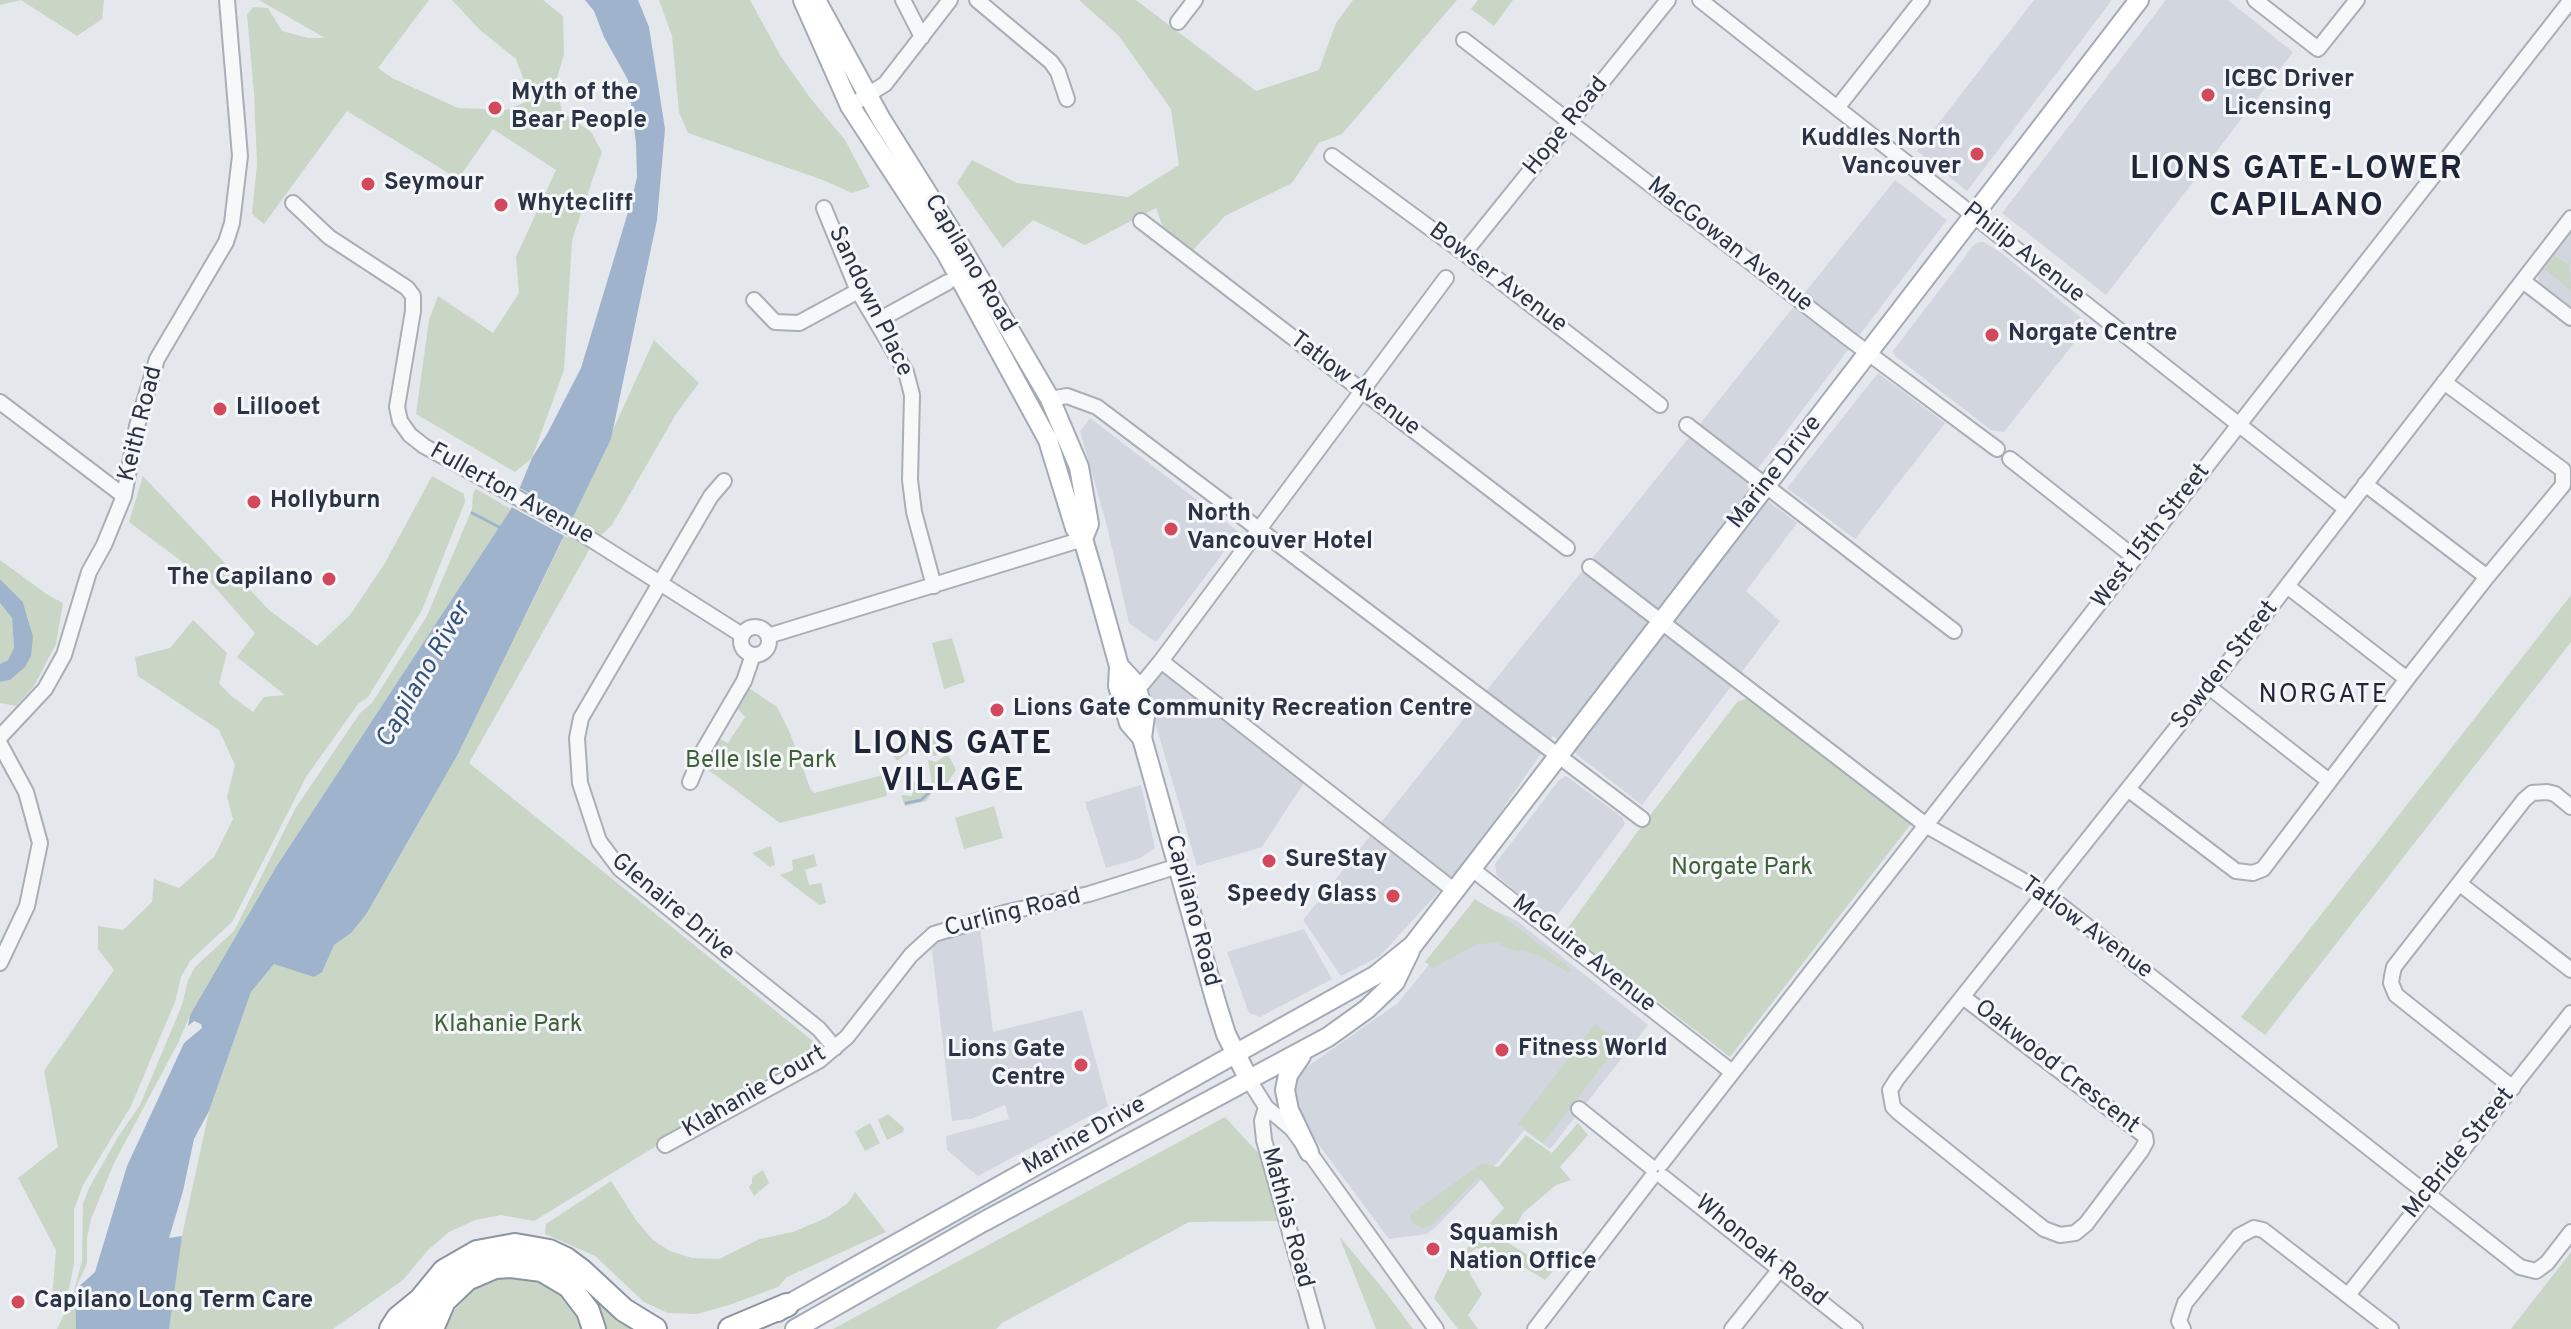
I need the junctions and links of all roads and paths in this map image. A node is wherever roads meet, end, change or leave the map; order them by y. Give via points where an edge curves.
1 (227, 0) edge
2 (803, 0) edge
3 (816, 0) edge
4 (903, 0) edge
5 (950, 0) edge
6 (977, 0) edge
7 (1195, 0) edge
8 (1668, 0) edge
9 (1922, 0) edge
10 (2139, 0) edge
11 (2255, 0) edge
12 (2357, 0) edge
13 (2571, 0) edge
14 (1705, 1) edge
15 (1178, 22) dead end
16 (922, 37) junction
17 (1464, 40) dead end
18 (866, 94) junction
19 (1067, 99) dead end
20 (850, 106) junction
21 (1837, 108) junction
22 (1570, 123) junction
23 (1332, 156) dead end
24 (293, 203) dead end
25 (824, 208) dead end
26 (1973, 215) junction
27 (2571, 218) edge
28 (1141, 221) dead end
29 (1464, 253) junction
30 (1446, 278) dead end
31 (2523, 281) junction
32 (948, 282) dead end
33 (858, 291) junction
34 (754, 300) dead end
35 (2571, 318) edge
36 (984, 319) junction
37 (877, 321) junction
38 (1868, 353) junction
39 (2444, 382) junction
40 (1362, 390) junction
41 (1050, 399) junction
42 (0, 402) edge
43 (1660, 405) dead end
44 (1687, 425) dead end
45 (2240, 426) junction
46 (1997, 449) dead end
47 (2010, 459) dead end
48 (724, 481) dead end
49 (2365, 484) junction
50 (1765, 487) junction
51 (124, 496) junction
52 (2346, 509) junction
53 (1258, 529) junction
54 (1083, 539) junction
55 (1567, 548) dead end
56 (2134, 557) junction
57 (1590, 567) dead end
58 (2487, 577) junction
59 (662, 584) junction
60 (934, 586) junction
61 (2287, 586) junction
62 (1661, 622) junction
63 (1954, 631) dead end
64 (742, 635) junction
65 (768, 636) junction
66 (753, 655) junction
67 (1161, 661) junction
68 (1119, 666) junction
69 (2407, 679) junction
70 (1135, 683) junction
71 (2209, 687) junction
72 (0, 737) edge
73 (1142, 738) junction
74 (0, 744) edge
75 (1557, 755) junction
76 (2329, 781) junction
77 (690, 782) dead end
78 (2129, 790) junction
79 (2571, 807) edge
80 (1642, 819) dead end
81 (1927, 826) junction
82 (1178, 866) junction
83 (1472, 869) junction
84 (2460, 884) junction
85 (1455, 891) junction
86 (2045, 893) junction
87 (1413, 945) junction
88 (0, 963) edge
89 (2571, 970) edge
90 (1376, 975) junction
91 (1963, 997) junction
92 (2571, 1013) edge
93 (840, 1044) junction
94 (1305, 1051) junction
95 (1235, 1053) junction
96 (1732, 1072) junction
97 (1249, 1080) junction
98 (2513, 1088) junction
99 (1266, 1107) junction
100 (1579, 1109) dead end
101 (1898, 1112) joint
102 (665, 1145) dead end
103 (1309, 1152) junction
104 (1657, 1171) junction
105 (2427, 1193) junction
106 (2571, 1232) edge
107 (1780, 1269) junction
108 (2348, 1295) junction
109 (421, 1299) junction
110 (787, 1305) junction
111 (391, 1329) edge
112 (411, 1329) edge
113 (432, 1329) edge
114 (594, 1329) edge
115 (655, 1329) edge
116 (730, 1329) edge
117 (758, 1329) edge
118 (795, 1329) edge
119 (1317, 1329) edge
120 (1436, 1329) edge
121 (1535, 1329) edge
122 (1732, 1329) edge
123 (1855, 1329) edge
124 (2183, 1329) edge
125 (2391, 1329) edge

1 - 51 street, Keith Road via 240,156 232,223 157,359
2 - 20 main road, Capilano Road
3 - 18 main road, Capilano Road
4 - 16 street
5 - 16 street
6 - 19 street via 1051,62
7 - 15 street
8 - 22 street, Hope Road
9 - 21 street
10 - 26 main road, Marine Drive
11 - 12 street via 2318,49
13 - 45 street, West 15th Street
14 - 21 street, Philip Avenue
16 - 18 street via 885,84
17 - 22 street, MacGowan Avenue
18 - 20 street
18 - 41 main road, Capilano Road
20 - 36 main road, Capilano Road
21 - 26 street, Philip Avenue
22 - 29 street, Hope Road
22 - 38 street, MacGowan Avenue
23 - 29 street, Bowser Avenue
24 - 59 street, Fullerton Avenue via 329,237 413,296 398,415 410,435
25 - 33 street, Sandown Place
26 - 38 main road, Marine Drive
26 - 45 street, Philip Avenue
27 - 31 street, Sowden Street
28 - 40 street, Tatlow Avenue
29 - 43 street, Bowser Avenue
30 - 40 street
31 - 35 street
31 - 39 street, Sowden Street
32 - 37 street
33 - 34 street via 799,323 775,322
33 - 37 street, Sandown Place
36 - 41 main road via 997,329 1038,394
36 - 54 main road, Capilano Road via 1048,440
37 - 60 street, Sandown Place via 906,372 912,395 910,480
38 - 46 street, MacGowan Avenue
38 - 50 main road, Marine Drive
39 - 49 street, Sowden Street
39 - 58 street via 2563,470 2563,485
40 - 53 street
40 - 55 street, Tatlow Avenue
41 - 53 street via 1067,396 1097,407
41 - 54 main road, Capilano Road via 1079,467 1089,524
42 - 51 street
44 - 50 street
45 - 52 street, Philip Avenue
45 - 56 street, West 15th Street
47 - 56 street
48 - 59 street, Glenaire Drive
49 - 52 street, Sowden Street
49 - 58 street
50 - 62 main road, Marine Drive
50 - 63 street
51 - 72 street, Keith Road via 85,584 64,655 45,689
52 - 61 street, Sowden Street
53 - 67 street
53 - 75 street
54 - 60 street
54 - 68 main road, Capilano Road
56 - 81 street, West 15th Street
57 - 62 street, Tatlow Avenue
58 - 69 street
59 - 64 street, Fullerton Avenue
59 - 93 street, Glenaire Drive via 581,718 580,783 599,841 620,869
60 - 65 street
61 - 69 street
61 - 71 street, Sowden Street
62 - 75 main road, Marine Drive
62 - 81 street, Tatlow Avenue
64 - 65 street via 757,627
64 - 66 street via 742,648
65 - 66 street via 767,648
66 - 77 street
67 - 70 street via 1143,683
67 - 85 street
68 - 70 main road
68 - 73 main road, Capilano Road via 1118,686 1129,723
69 - 76 street
70 - 73 main road, Capilano Road via 1145,715
71 - 76 street
71 - 78 street, Sowden Street
73 - 82 main road, Capilano Road
74 - 88 street via 26,792 40,843 27,906
75 - 80 street
75 - 83 main road, Marine Drive
76 - 78 street via 2263,869 2244,874
78 - 86 street, Sowden Street
79 - 84 street via 2555,794 2532,793
81 - 86 street, Tatlow Avenue
81 - 96 street, West 15th Street
82 - 93 street, Curling Road via 934,934
82 - 95 main road, Capilano Road
83 - 85 main road, Marine Drive
83 - 96 street, McGuire Avenue
84 - 89 street
84 - 98 street via 2394,967 2391,983 2396,995
85 - 87 main road, Marine Drive
86 - 91 street, Sowden Street
86 - 105 street, Tatlow Avenue
87 - 90 main road, Marine Drive
87 - 94 main road, Marine Drive via 1395,982 1345,1026
90 - 95 main road, Marine Drive
90 - 97 main road via 1354,1005 1266,1058
91 - 101 street, Sowden Street via 1890,1090
91 - 101 street, Oakwood Crescent via 2145,1136 2141,1151 2086,1224 2060,1235 2044,1229
92 - 98 street, McBride Street
93 - 102 street, Klahanie Court via 802,1073
94 - 97 main road, Marine Drive
94 - 103 main road via 1288,1075 1285,1090
95 - 97 main road, Capilano Road
95 - 110 main road, Marine Drive
96 - 104 street, West 15th Street
97 - 99 street
97 - 118 main road, Marine Drive
98 - 105 street, McBride Street
99 - 103 street
99 - 119 street, Mathias Road via 1264,1140
100 - 104 street, Whonoak Road
103 - 120 street
104 - 107 street, Whonoak Road
104 - 121 street, West 15th Street
105 - 106 street, Tatlow Avenue via 2520,1267 2536,1271
105 - 108 street, McBride Street
107 - 122 street
107 - 123 street, Whonoak Road
108 - 124 street via 2254,1228 2239,1236 2185,1303 2179,1321
108 - 125 street
109 - 111 highway
109 - 112 highway
109 - 115 highway via 444,1271 465,1257 501,1246 530,1246 566,1259 624,1310
110 - 116 highway
110 - 117 main road, Marine Drive
113 - 114 highway via 444,1301 467,1279 511,1266 542,1270 569,1286

